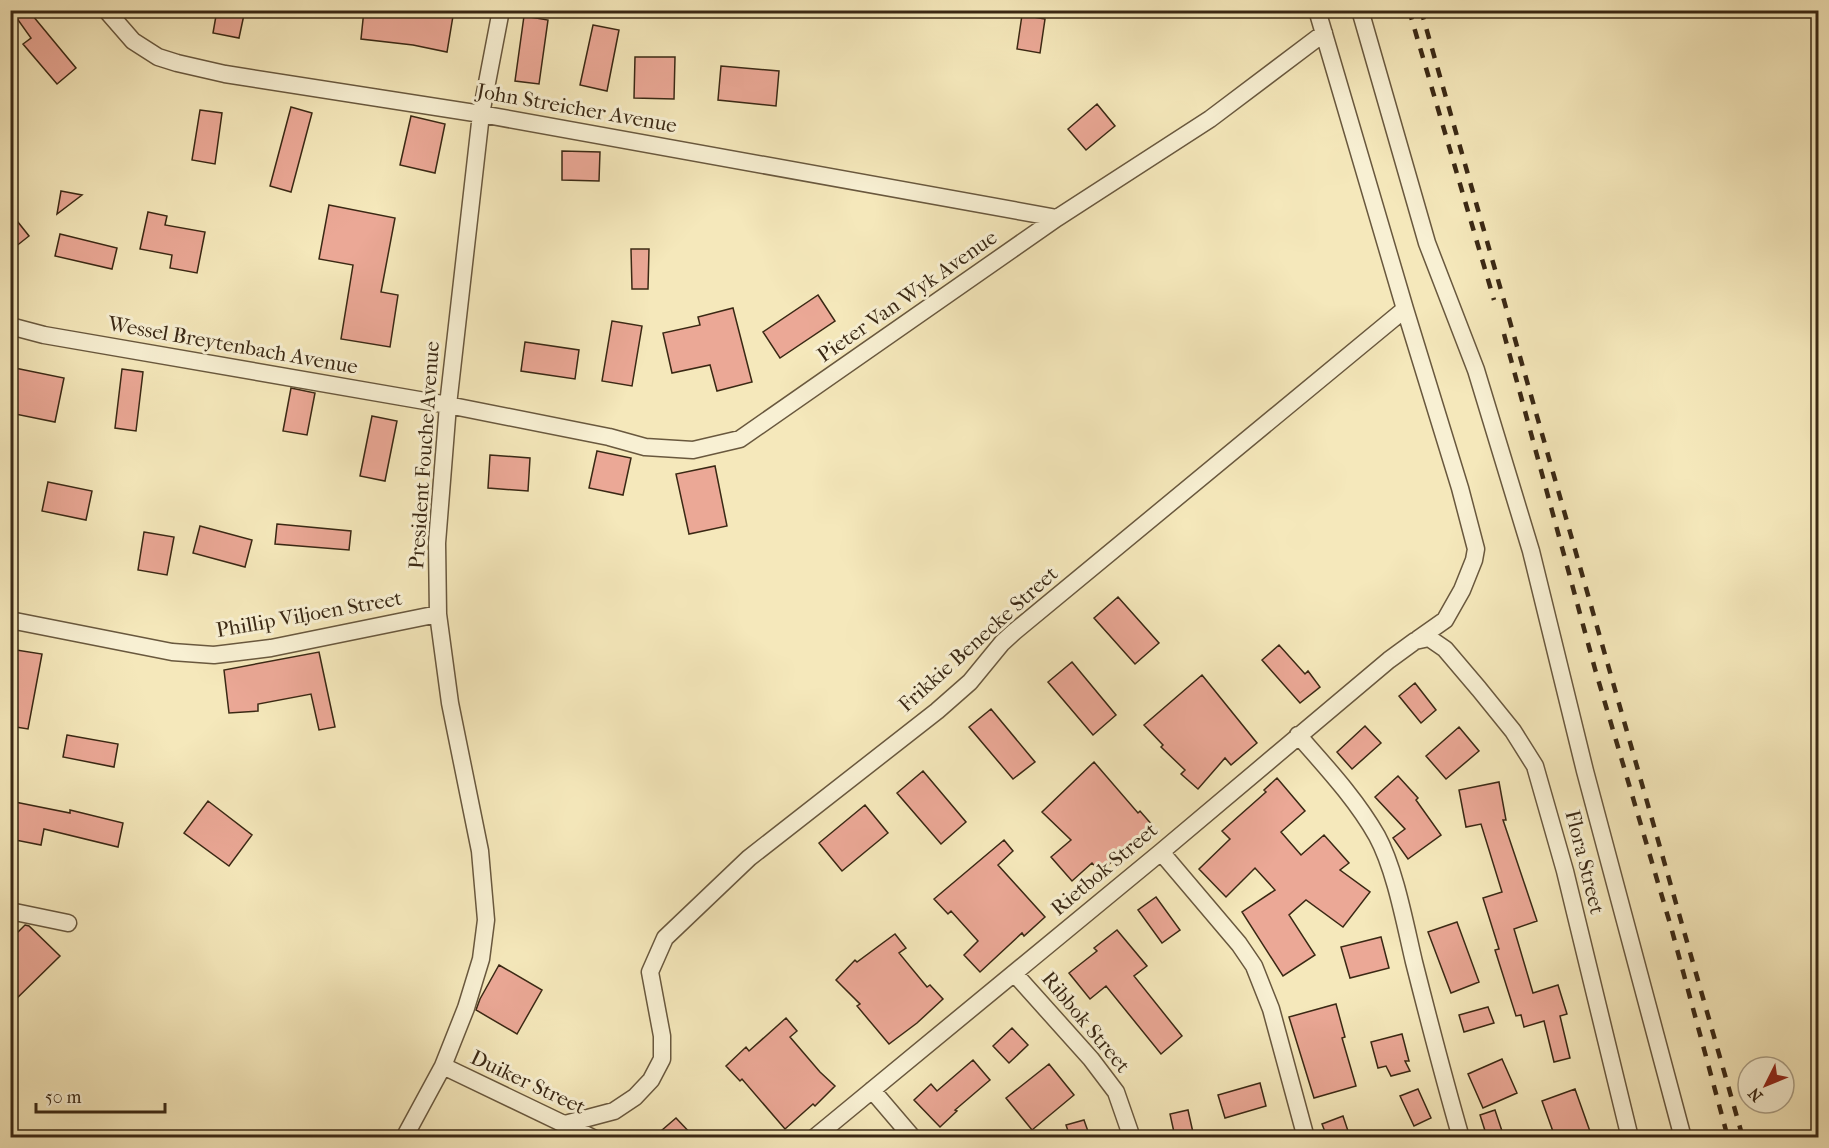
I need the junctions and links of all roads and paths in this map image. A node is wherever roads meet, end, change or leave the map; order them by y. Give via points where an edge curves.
1 (106, 10) edge
2 (501, 10) edge
3 (1317, 10) edge
4 (1360, 10) edge
5 (1324, 33) junction
6 (481, 114) junction
7 (1057, 218) junction
8 (1405, 309) junction
9 (10, 326) edge
10 (448, 405) junction
11 (438, 614) junction
12 (10, 620) edge
13 (1419, 640) junction
14 (1298, 735) junction
15 (1161, 852) junction
16 (10, 911) edge
17 (68, 923) dead end
18 (1014, 973) junction
19 (443, 1066) junction
20 (872, 1090) junction
21 (565, 1124) junction
22 (404, 1137) edge
23 (593, 1137) edge
24 (814, 1137) edge
25 (914, 1137) edge
26 (1132, 1137) edge
27 (1306, 1137) edge
28 (1461, 1137) edge
29 (1630, 1137) edge
30 (1683, 1137) edge

1 - 6 street, John Streicher Avenue via 133,41 158,57 177,63
2 - 6 street, President Fouche Avenue
3 - 5 street
4 - 30 street via 1427,243 1476,370 1530,551
5 - 7 street, Pieter Van Wyk Avenue via 1210,119
5 - 8 street, Rietbok Street
6 - 7 street, John Streicher Avenue
6 - 10 street, President Fouche Avenue
7 - 10 street, Pieter Van Wyk Avenue via 740,439 693,450 645,447
8 - 13 street, Rietbok Street via 1476,549 1462,590 1445,620
8 - 21 street, Frikkie Benecke Street via 1014,632 970,682 937,711 749,858 664,938 650,972 662,1036 662,1059 651,1080 614,1111
9 - 10 street, Wessel Breytenbach Avenue
10 - 11 street, President Fouche Avenue via 437,543
11 - 12 street, Phillip Viljoen Street via 272,648 214,655 171,652
11 - 19 street, President Fouche Avenue via 450,703 480,850 486,920 482,959
13 - 14 street, Rietbok Street
13 - 29 street, Flora Street via 1435,640 1445,649 1513,731 1535,766 1565,871
14 - 15 street, Rietbok Street
14 - 28 street via 1341,785 1378,838
15 - 18 street, Rietbok Street
15 - 27 street via 1254,966 1272,1009
16 - 17 street
18 - 20 street, Rietbok Street
18 - 26 street, Ribbok Street via 1116,1092
19 - 21 street, Duiker Street
19 - 22 street, President Fouche Avenue
20 - 24 street, Rietbok Street
20 - 25 street
21 - 23 street, Duiker Street

